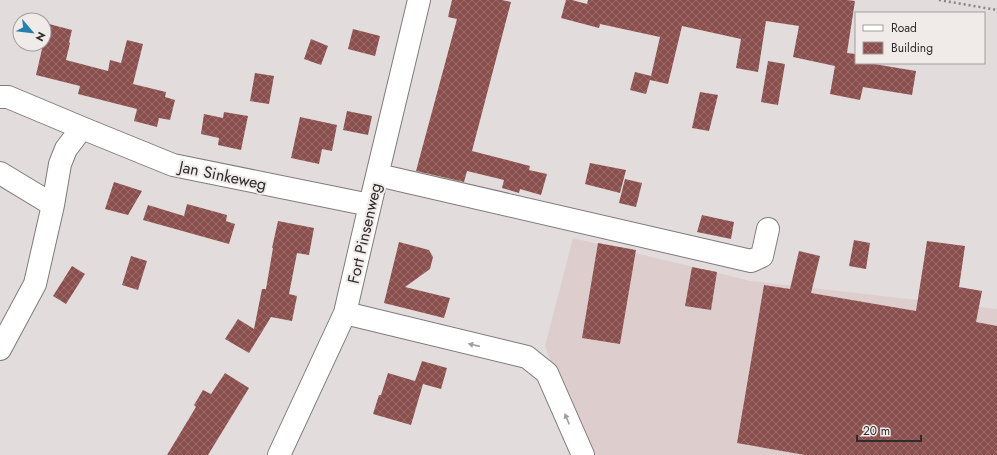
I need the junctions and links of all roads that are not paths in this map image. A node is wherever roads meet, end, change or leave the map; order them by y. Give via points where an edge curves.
1 (419, 0) edge
2 (0, 97) edge
3 (82, 128) junction
4 (0, 173) edge
5 (378, 175) junction
6 (53, 205) junction
7 (370, 205) junction
8 (768, 229) dead end
9 (345, 313) junction
10 (0, 349) edge
11 (279, 455) edge
12 (582, 455) edge

1 - 5 street, Fort Pinsenweg
2 - 3 street, Jan Sinkeweg via 8,97
3 - 6 street via 66,149 60,164
3 - 7 street, Jan Sinkeweg via 173,165
4 - 6 street
5 - 7 street, Fort Pinsenweg
5 - 8 street via 751,261 762,256
6 - 10 street via 36,284
7 - 9 street, Fort Pinsenweg
9 - 11 street, Fort Pinsenweg
12 -> 9 street via 547,373 527,357

